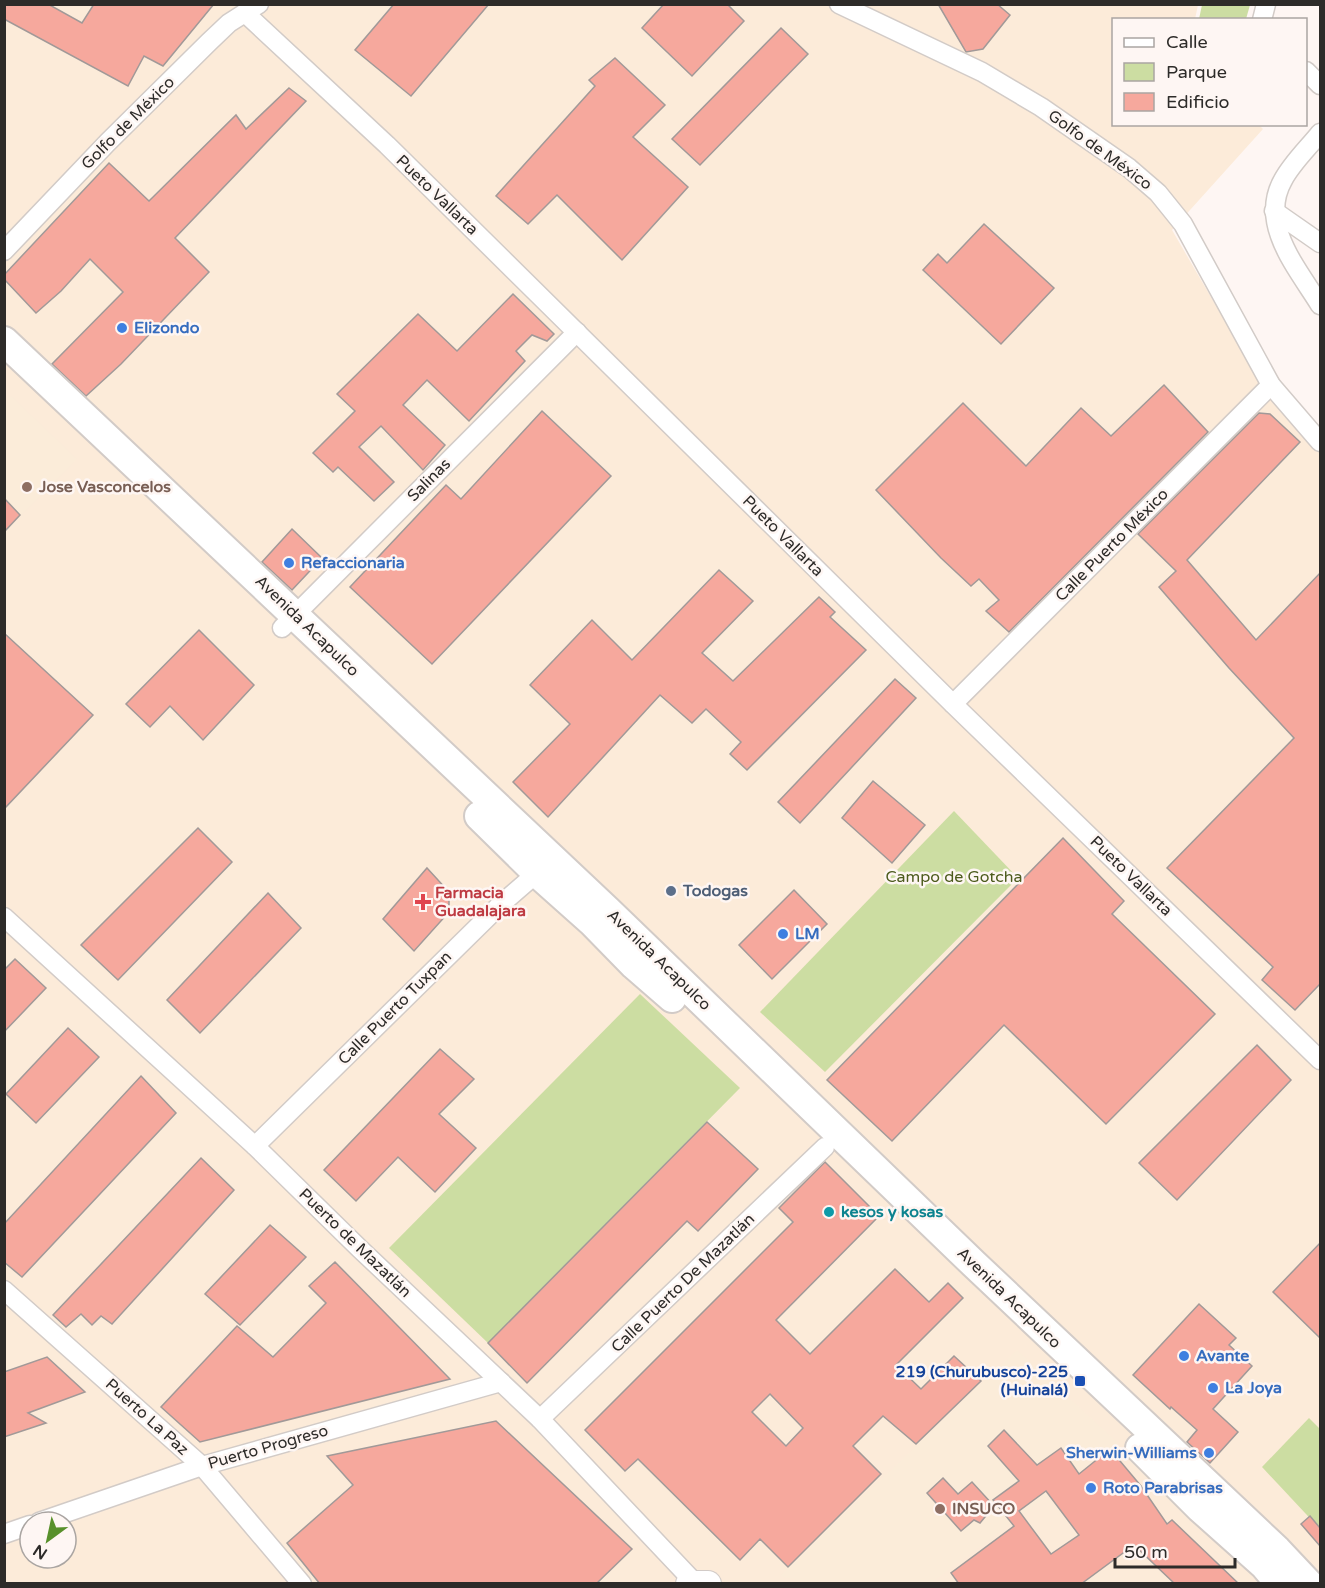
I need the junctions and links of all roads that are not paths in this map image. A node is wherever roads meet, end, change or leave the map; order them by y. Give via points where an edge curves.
1 (839, 4) edge
2 (252, 9) edge
3 (1307, 73) edge
4 (1320, 85) edge
5 (1320, 133) edge
6 (1274, 211) junction
7 (1320, 243) edge
8 (4, 251) edge
9 (1320, 305) edge
10 (577, 332) junction
11 (4, 341) edge
12 (4, 367) edge
13 (1271, 385) junction
14 (1320, 442) edge
15 (288, 621) junction
16 (953, 704) junction
17 (537, 873) junction
18 (4, 917) edge
19 (1320, 1059) edge
20 (255, 1146) junction
21 (825, 1147) junction
22 (4, 1290) edge
23 (501, 1382) junction
24 (540, 1419) junction
25 (202, 1466) junction
26 (74, 1510) edge
27 (697, 1583) edge
28 (302, 1584) edge
29 (1280, 1584) edge
30 (1309, 1584) edge

1 - 13 street, Golfo de México via 982,72 1041,107 1158,193 1183,224
2 - 8 street, Golfo de México via 222,30
2 - 10 street, Pueto Vallarta
3 - 4 street
5 - 6 street via 1284,178
6 - 7 street
6 - 9 street via 1280,239
10 - 15 street, Salinas
10 - 16 street, Pueto Vallarta
11 - 15 main road, Avenida Acapulco
12 - 15 main road, Avenida Acapulco
13 - 14 street, Golfo de México
13 - 16 street, Calle Puerto México
15 - 17 main road, Avenida Acapulco
15 - 30 main road, Avenida Acapulco via 608,910
16 - 19 street, Pueto Vallarta
17 - 20 street, Calle Puerto Tuxpan
17 - 21 main road, Avenida Acapulco
18 - 20 street, Puerto de Mazatlán
20 - 23 street, Puerto de Mazatlán
21 - 24 street, Calle Puerto De Mazatlán
21 - 29 main road, Avenida Acapulco
22 - 25 street, Puerto La Paz
23 - 24 street, Puerto de Mazatlán
23 - 25 street, Puerto Progreso
24 - 27 street, Puerto de Mazatlán
25 - 26 street, Puerto Progreso
25 - 28 street, Puerto La Paz

